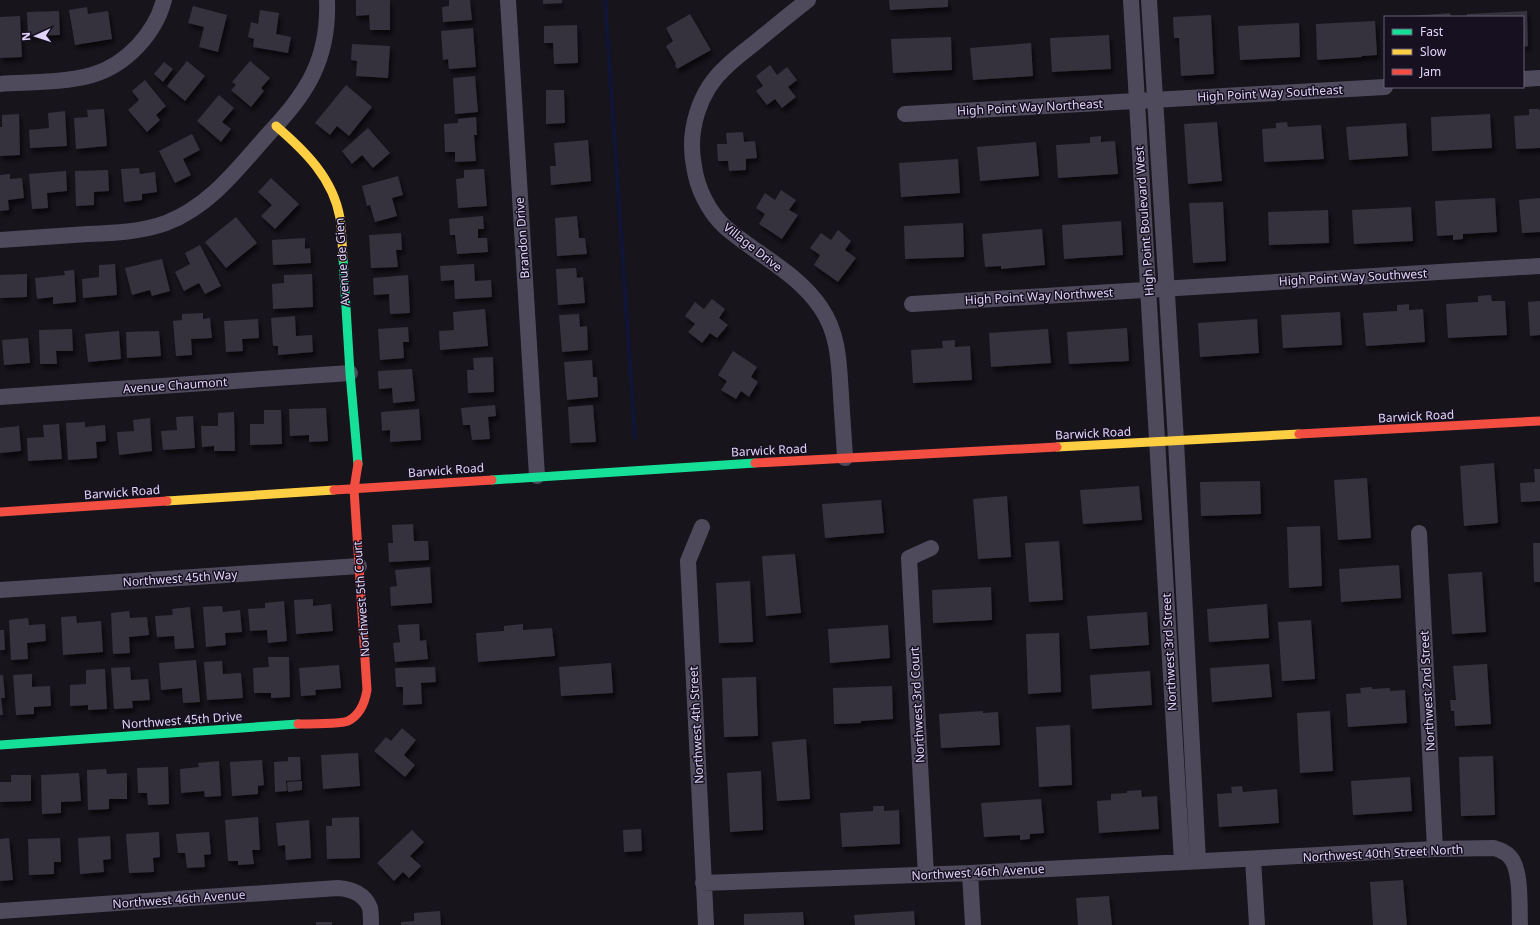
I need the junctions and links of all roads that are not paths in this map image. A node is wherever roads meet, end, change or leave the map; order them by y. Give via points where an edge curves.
1 (164, 0) edge
2 (326, 0) edge
3 (508, 0) edge
4 (808, 0) edge
5 (1130, 0) edge
6 (1149, 0) edge
7 (1540, 78) edge
8 (1524, 79) edge
9 (0, 84) edge
10 (1384, 87) edge
11 (1155, 100) junction
12 (1137, 101) junction
13 (905, 114) dead end
14 (276, 126) junction
15 (0, 240) edge
16 (1540, 266) edge
17 (1166, 289) junction
18 (1148, 290) junction
19 (912, 304) dead end
20 (350, 373) junction
21 (0, 397) edge
22 (354, 421) joint
23 (1540, 421) edge
24 (1176, 441) junction
25 (1158, 442) junction
26 (845, 458) junction
27 (537, 476) junction
28 (354, 489) junction
29 (0, 512) edge
30 (702, 527) dead end
31 (1419, 533) dead end
32 (931, 548) dead end
33 (359, 566) junction
34 (0, 590) edge
35 (362, 709) joint
36 (0, 745) edge
37 (1436, 849) junction
38 (1253, 859) junction
39 (1198, 861) junction
40 (1182, 862) junction
41 (970, 873) junction
42 (926, 875) junction
43 (703, 883) junction
44 (0, 911) edge
45 (371, 925) edge
46 (706, 925) edge
47 (973, 925) edge
48 (1257, 925) edge
49 (1520, 925) edge

1 - 9 street via 151,29 140,44 110,67 75,79
2 - 14 street via 326,32 313,74 303,93
3 - 27 street, Brandon Drive
4 - 26 street, Village Drive via 725,67 713,82 696,116 692,158 702,194 719,220 738,238 796,281 822,308 836,343 839,362
5 - 12 street, High Point Boulevard West
6 - 11 street, High Point Boulevard West
7 - 8 street
10 - 11 street, High Point Way Southeast
11 - 12 street, High Point Way Northeast
11 - 17 street, High Point Boulevard West
12 - 13 street, High Point Way Northeast
12 - 18 street, High Point Boulevard West
14 - 15 street via 221,187 204,202 166,223 123,232
14 - 20 street, Avenue de Gien via 318,166 336,200 340,218
16 - 17 street, High Point Way Southwest
17 - 18 street, High Point Way Northwest
17 - 24 street, High Point Boulevard West
18 - 19 street, High Point Way Northwest
18 - 25 street, High Point Boulevard West
20 - 21 street, Avenue Chaumont
20 - 22 street, Avenue de Gien
22 - 28 street, Avenue de Gien via 348,444 349,469
23 - 24 street, Barwick Road
24 - 25 street, Barwick Road
24 - 39 street, Northwest 3rd Street
25 - 26 street, Barwick Road
25 - 40 street, Northwest 3rd Street
26 - 27 street, Barwick Road
27 - 28 street, Barwick Road
28 - 29 street, Barwick Road
28 - 33 street, Northwest 5th Court
30 - 43 street, Northwest 4th Street via 688,561
31 - 37 street, Northwest 2nd Street
32 - 42 street, Northwest 3rd Court via 909,558
33 - 34 street, Northwest 45th Way
33 - 35 street, Northwest 5th Court via 367,690
35 - 36 street, Northwest 45th Drive via 347,721
37 - 38 street, Northwest 40th Street North
37 - 49 street, Northwest 40th Street North via 1494,848 1510,857 1517,874
38 - 39 street, Northwest 46th Avenue
38 - 48 street
39 - 40 street, Northwest 46th Avenue
40 - 41 street, Northwest 46th Avenue
41 - 42 street, Northwest 46th Avenue
41 - 47 street
42 - 43 street, Northwest 46th Avenue
43 - 46 street, Northwest 4th Street
44 - 45 street, Northwest 46th Avenue via 338,888 349,889 365,900 370,909

